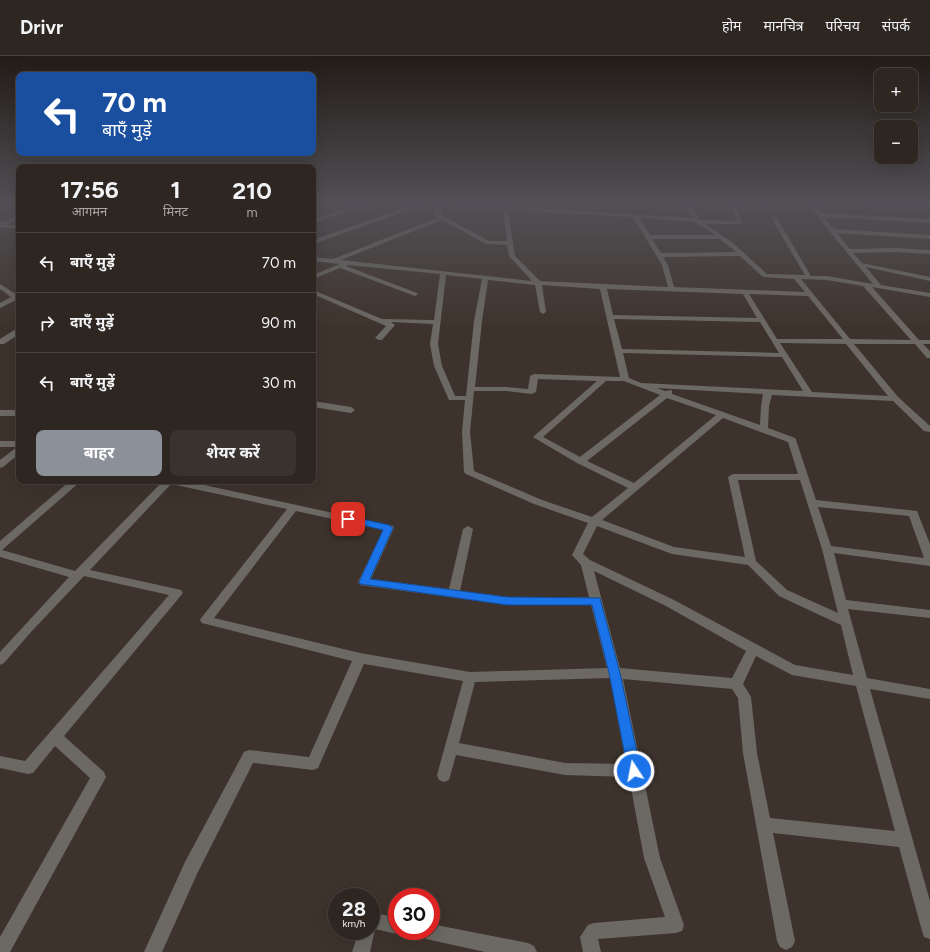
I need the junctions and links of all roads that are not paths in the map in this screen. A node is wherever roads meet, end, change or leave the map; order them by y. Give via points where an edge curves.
1 (375, 245) edge
2 (510, 245) edge
3 (653, 245) edge
4 (731, 245) edge
5 (790, 245) edge
6 (844, 245) edge
7 (849, 251) junction
8 (930, 252) edge
9 (742, 254) junction
10 (659, 255) junction
11 (316, 258) edge
12 (334, 261) junction
13 (349, 263) junction
14 (859, 264) junction
15 (341, 266) junction
16 (443, 274) junction
17 (316, 276) edge
18 (796, 277) junction
19 (809, 277) junction
20 (485, 278) junction
21 (930, 279) edge
22 (538, 283) junction
23 (866, 285) junction
24 (0, 286) edge
25 (603, 287) junction
26 (879, 287) junction
27 (672, 290) junction
28 (745, 292) junction
29 (316, 293) edge
30 (415, 294) dead end
31 (810, 294) junction
32 (929, 296) edge
33 (16, 297) edge
34 (16, 298) edge
35 (0, 306) edge
36 (543, 312) dead end
37 (610, 317) junction
38 (381, 320) junction
39 (762, 320) junction
40 (437, 322) junction
41 (16, 333) edge
42 (379, 338) dead end
43 (775, 341) junction
44 (0, 342) edge
45 (849, 342) junction
46 (916, 342) junction
47 (930, 342) edge
48 (619, 351) junction
49 (783, 355) junction
50 (930, 356) edge
51 (604, 379) junction
52 (625, 379) junction
53 (640, 385) junction
54 (677, 387) junction
55 (768, 392) junction
56 (471, 394) junction
57 (666, 394) junction
58 (809, 394) junction
59 (895, 399) junction
60 (316, 404) edge
61 (351, 410) dead end
62 (16, 412) edge
63 (0, 413) edge
64 (722, 415) junction
65 (930, 429) edge
66 (764, 430) junction
67 (0, 444) edge
68 (16, 444) edge
69 (16, 452) edge
70 (580, 461) junction
71 (0, 465) edge
72 (804, 477) junction
73 (73, 484) edge
74 (165, 484) edge
75 (188, 484) edge
76 (635, 487) junction
77 (812, 503) junction
78 (293, 508) junction
79 (594, 521) junction
80 (468, 529) dead end
81 (0, 547) edge
82 (827, 549) junction
83 (0, 553) edge
84 (930, 558) edge
85 (586, 562) junction
86 (751, 562) junction
87 (930, 562) edge
88 (80, 574) junction
89 (454, 594) junction
90 (596, 601) junction
91 (841, 604) junction
92 (930, 614) edge
93 (846, 622) junction
94 (754, 648) junction
95 (360, 658) junction
96 (0, 660) edge
97 (615, 673) junction
98 (470, 677) junction
99 (861, 683) junction
100 (736, 684) junction
101 (930, 694) edge
102 (55, 737) junction
103 (451, 748) junction
104 (0, 762) edge
105 (634, 771) junction
106 (444, 775) dead end
107 (765, 825) junction
108 (905, 840) junction
109 (925, 899) edge
110 (930, 931) edge
111 (440, 934) edge
112 (364, 940) edge
113 (786, 941) dead end
114 (1, 952) edge
115 (153, 952) edge
116 (361, 952) edge
117 (528, 952) edge
118 (592, 952) edge

1 - 12 street
2 - 22 street via 512,256
3 - 10 street
4 - 9 street
5 - 19 street
6 - 7 street
7 - 8 street
7 - 14 street
9 - 10 street
9 - 18 street via 765,276
10 - 27 street via 665,265
11 - 12 street
12 - 13 street
13 - 15 street
13 - 16 street
14 - 21 street
14 - 26 street
15 - 17 street
15 - 30 street
16 - 20 street
16 - 40 street
18 - 19 street
18 - 31 street
19 - 23 street
20 - 22 street
20 - 56 street
22 - 25 street
22 - 36 street
23 - 26 street
23 - 46 street
24 - 33 street
25 - 27 street
25 - 37 street
26 - 32 street
27 - 28 street
28 - 31 street
28 - 39 street
29 - 38 street
31 - 45 street
34 - 35 street
37 - 39 street
37 - 48 street
38 - 40 street
38 - 42 street via 391,325
39 - 43 street
40 - 56 street via 434,344 438,366 452,398
41 - 44 street
43 - 45 street
43 - 49 street
45 - 46 street
45 - 59 street
46 - 47 street
46 - 50 street
48 - 49 street
48 - 52 street
49 - 58 street
51 - 52 street
51 - 56 street via 534,376 532,392 506,389
51 - 70 street via 537,437
52 - 53 street
53 - 54 street
53 - 57 street
54 - 55 street
54 - 57 street
55 - 58 street
55 - 66 street via 764,406
56 - 79 street via 466,432 469,472 538,502
57 - 64 street
57 - 70 street
58 - 59 street
59 - 65 street
60 - 61 street
62 - 63 street
64 - 66 street
64 - 76 street
66 - 72 street via 792,440
67 - 68 street
69 - 71 street
70 - 76 street
72 - 77 street
72 - 86 street via 733,477
73 - 81 street
74 - 88 street
75 - 78 street
76 - 79 street
77 - 82 street
77 - 84 street via 913,513
78 - 89 street via 389,528 364,582
78 - 95 street via 206,620
79 - 85 street via 577,555
79 - 86 street via 672,550
80 - 89 street
82 - 87 street
82 - 91 street
83 - 88 street
85 - 90 street
85 - 94 street
86 - 93 street via 783,593
88 - 96 street
88 - 102 street via 177,593
89 - 90 street via 507,601
90 - 97 street
91 - 92 street
91 - 93 street
93 - 99 street
94 - 99 street via 792,670
94 - 100 street
95 - 98 street
95 - 115 street via 313,764 249,756 191,868
97 - 98 street
97 - 100 street
97 - 105 street
98 - 103 street
99 - 101 street
99 - 108 street
100 - 107 street via 744,697 750,753
102 - 104 street via 28,768
102 - 114 street via 99,777
103 - 105 street via 565,769
103 - 106 street
105 - 118 street via 652,858 676,925 594,931 590,937
107 - 108 street
107 - 113 street
108 - 109 street
109 - 110 street
111 - 117 street
112 - 116 street

